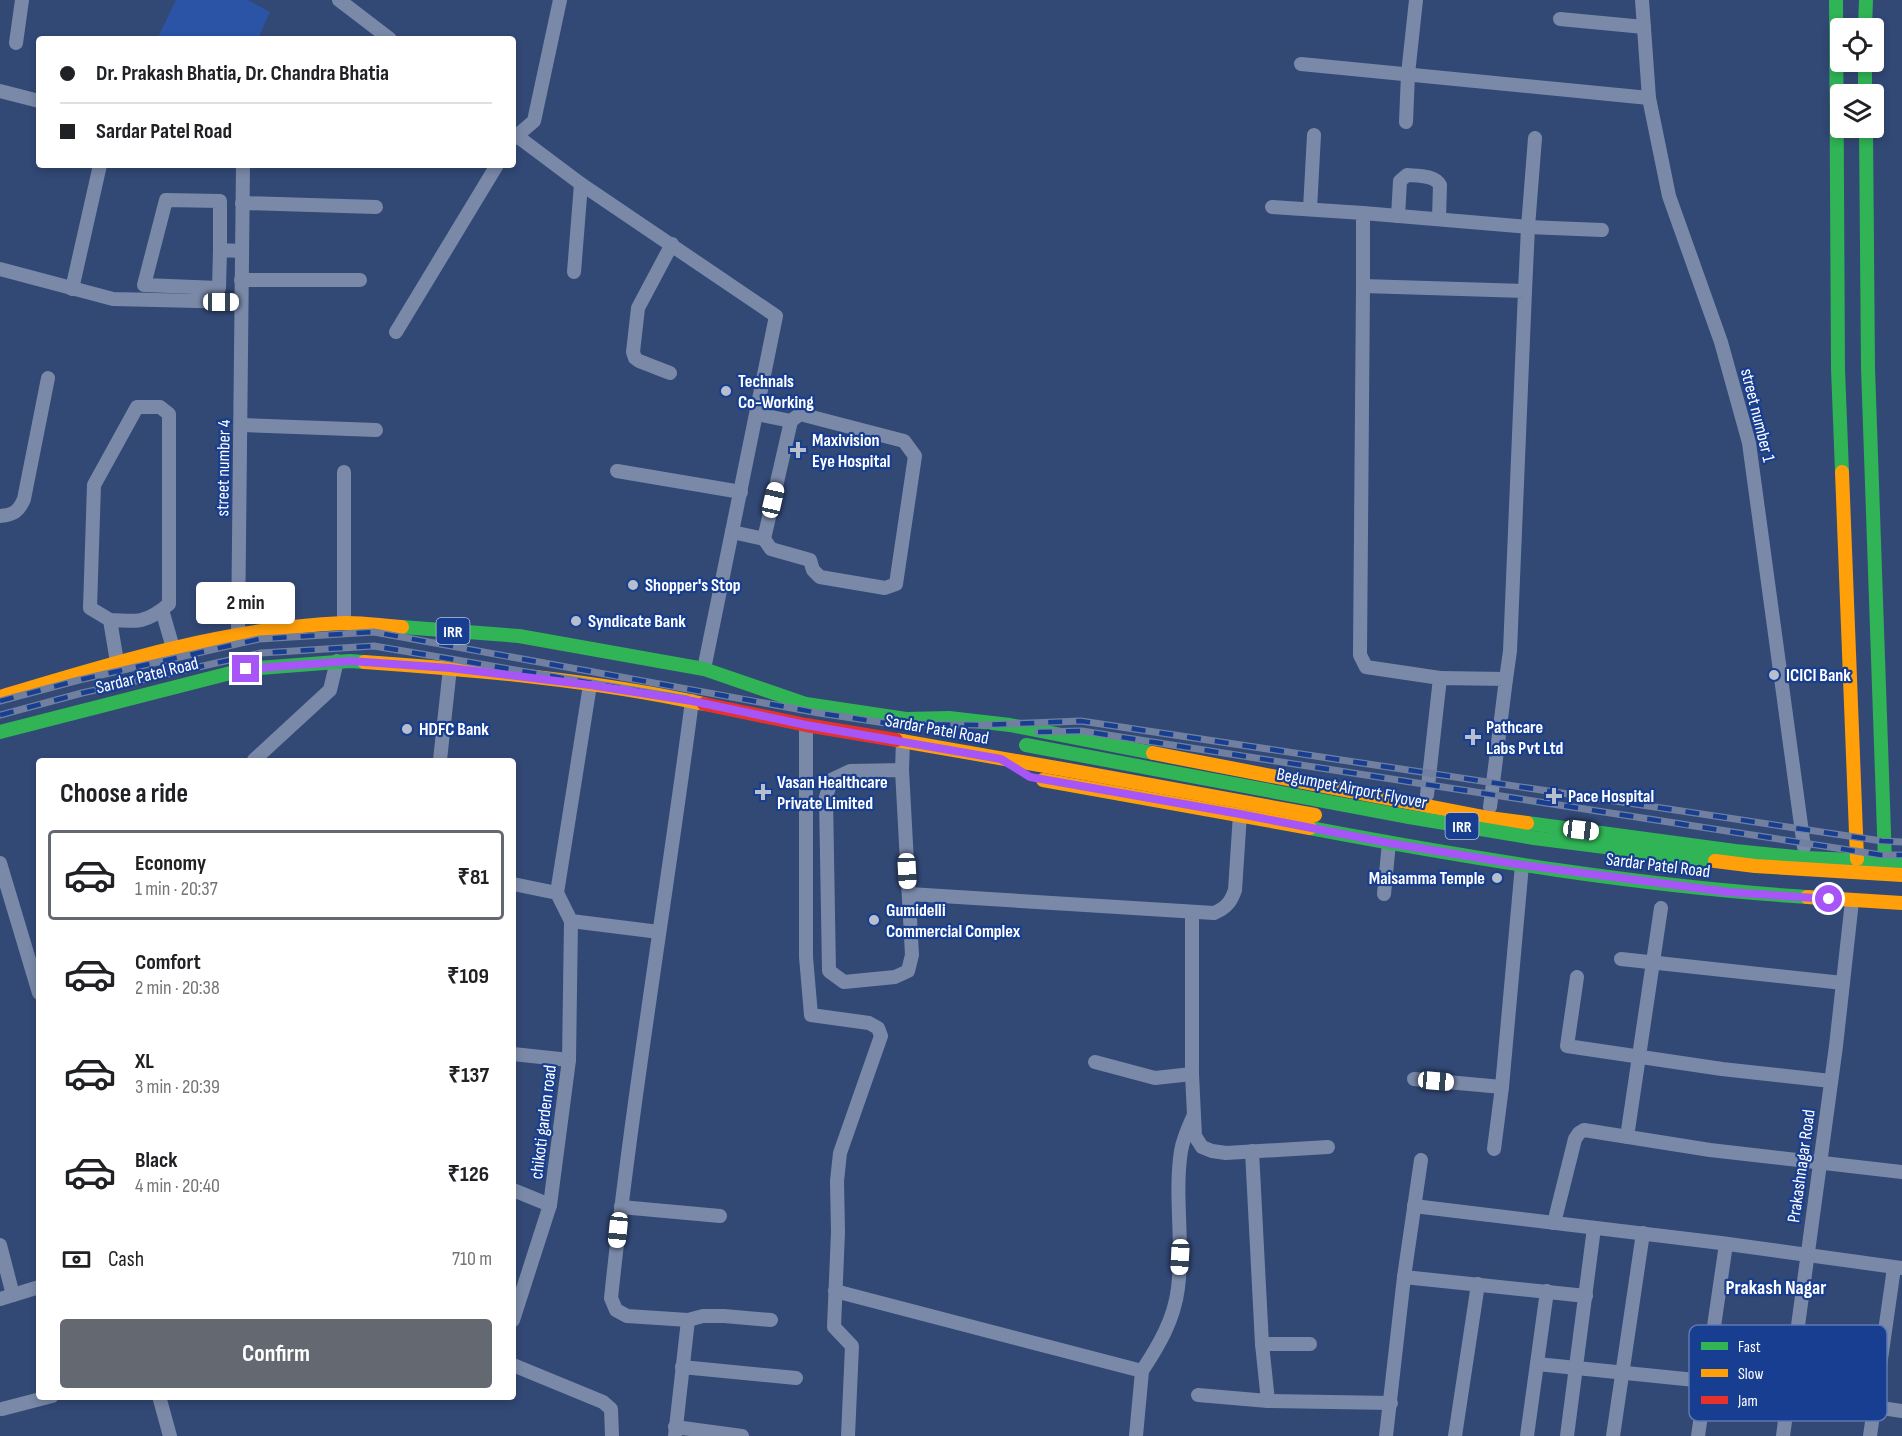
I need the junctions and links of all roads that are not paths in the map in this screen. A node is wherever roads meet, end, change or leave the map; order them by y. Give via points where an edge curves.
1 (22, 0) edge
2 (339, 0) edge
3 (560, 0) edge
4 (1416, 0) edge
5 (1642, 0) edge
6 (1836, 0) edge
7 (1866, 0) edge
8 (1837, 18) edge
9 (1865, 18) edge
10 (1560, 19) dead end
11 (1644, 27) junction
12 (386, 36) edge
13 (16, 43) dead end
14 (1300, 64) dead end
15 (1840, 72) edge
16 (1408, 74) junction
17 (0, 91) edge
18 (1649, 98) junction
19 (36, 100) edge
20 (1406, 122) dead end
21 (516, 134) edge
22 (1314, 135) dead end
23 (516, 137) edge
24 (1535, 138) dead end
25 (1865, 138) edge
26 (99, 168) edge
27 (243, 168) edge
28 (495, 168) edge
29 (581, 184) junction
30 (242, 203) junction
31 (376, 207) dead end
32 (1272, 207) dead end
33 (1310, 209) junction
34 (1363, 213) junction
35 (1398, 216) junction
36 (1438, 219) junction
37 (1528, 226) junction
38 (1602, 230) dead end
39 (672, 244) junction
40 (220, 250) junction
41 (241, 251) junction
42 (0, 269) edge
43 (574, 272) dead end
44 (241, 280) junction
45 (360, 280) dead end
46 (1362, 286) junction
47 (72, 289) junction
48 (1525, 291) junction
49 (240, 302) junction
50 (396, 332) dead end
51 (1853, 368) junction
52 (670, 373) dead end
53 (48, 378) dead end
54 (757, 414) junction
55 (791, 421) junction
56 (241, 425) junction
57 (376, 430) dead end
58 (618, 471) dead end
59 (344, 472) dead end
60 (741, 492) junction
61 (0, 516) edge
62 (732, 532) junction
63 (764, 539) junction
64 (162, 610) junction
65 (110, 620) junction
66 (344, 623) junction
67 (238, 634) junction
68 (173, 648) junction
69 (337, 661) junction
70 (117, 662) junction
71 (450, 668) junction
72 (704, 669) junction
73 (1440, 678) junction
74 (1506, 680) junction
75 (590, 685) junction
76 (0, 697) edge
77 (692, 701) junction
78 (1865, 707) junction
79 (906, 719) junction
80 (806, 725) junction
81 (0, 732) edge
82 (993, 738) dead end
83 (903, 741) junction
84 (1021, 743) dead end
85 (256, 758) edge
86 (440, 758) edge
87 (1001, 759) junction
88 (902, 770) junction
89 (1427, 795) dead end
90 (1490, 807) dead end
91 (1240, 814) junction
92 (1331, 818) dead end
93 (1389, 843) junction
94 (1499, 846) dead end
95 (1736, 846) junction
96 (1804, 847) dead end
97 (1857, 855) junction
98 (1885, 856) junction
99 (1902, 862) edge
100 (0, 863) edge
101 (1627, 864) dead end
102 (1522, 865) junction
103 (1674, 870) dead end
104 (1902, 875) edge
105 (516, 885) edge
106 (1902, 887) edge
107 (1728, 892) junction
108 (557, 893) junction
109 (909, 894) junction
110 (1384, 894) dead end
111 (1902, 895) edge
112 (1852, 901) junction
113 (1877, 902) junction
114 (1902, 903) edge
115 (1661, 908) dead end
116 (1192, 912) junction
117 (571, 921) junction
118 (659, 932) junction
119 (1621, 959) dead end
120 (1653, 963) junction
121 (1577, 977) dead end
122 (36, 983) edge
123 (1843, 983) junction
124 (516, 1054) edge
125 (1639, 1056) junction
126 (569, 1060) junction
127 (1095, 1062) dead end
128 (1192, 1074) junction
129 (1414, 1079) dead end
130 (1831, 1081) junction
131 (1502, 1087) junction
132 (1193, 1117) junction
133 (1627, 1137) junction
134 (1328, 1147) dead end
135 (1494, 1149) dead end
136 (1252, 1151) junction
137 (1421, 1160) dead end
138 (1820, 1164) junction
139 (1902, 1172) edge
140 (516, 1191) edge
141 (550, 1204) junction
142 (1414, 1206) junction
143 (621, 1207) junction
144 (720, 1216) dead end
145 (1554, 1223) junction
146 (1594, 1228) junction
147 (1643, 1233) junction
148 (1726, 1244) junction
149 (0, 1245) edge
150 (1806, 1255) junction
151 (1898, 1268) edge
152 (1404, 1277) junction
153 (1478, 1284) junction
154 (36, 1288) edge
155 (835, 1291) junction
156 (1547, 1291) junction
157 (1586, 1296) junction
158 (6, 1297) edge
159 (516, 1311) edge
160 (688, 1320) junction
161 (771, 1320) dead end
162 (1714, 1325) edge
163 (1797, 1325) edge
164 (1887, 1331) edge
165 (1262, 1344) junction
166 (1310, 1344) dead end
167 (1538, 1364) junction
168 (516, 1366) edge
169 (682, 1367) junction
170 (1576, 1367) junction
171 (1143, 1371) junction
172 (1622, 1373) junction
173 (796, 1378) dead end
174 (1689, 1379) edge
175 (1198, 1395) dead end
176 (36, 1400) edge
177 (160, 1400) edge
178 (1268, 1401) junction
179 (1391, 1403) junction
180 (1887, 1408) edge
181 (2, 1409) dead end
182 (1902, 1411) edge
183 (1700, 1421) edge
184 (1785, 1421) edge
185 (1872, 1421) edge
186 (675, 1431) edge
187 (170, 1436) edge
188 (612, 1436) edge
189 (742, 1436) edge
190 (848, 1436) edge
191 (1136, 1436) edge
192 (1386, 1436) edge
193 (1455, 1436) edge
194 (1527, 1436) edge
195 (1566, 1436) edge
196 (1613, 1436) edge
197 (1698, 1436) edge
198 (1783, 1436) edge
199 (1870, 1436) edge

1 - 13 street
2 - 12 street
3 - 21 street via 534,121
4 - 16 street
5 - 11 street, street number 1
6 - 8 main road
7 - 9 main road
10 - 11 street
11 - 18 street, street number 1
14 - 16 street
15 - 51 main road
16 - 18 street
16 - 20 street
17 - 19 street
18 - 96 street, street number 1 via 1669,196 1720,342 1749,443
22 - 33 street
23 - 29 street
24 - 37 street
25 - 51 main road
26 - 47 street
27 - 30 street, street number 4
28 - 50 street
29 - 39 street
29 - 43 street
30 - 31 street
30 - 41 street, street number 4
32 - 33 street
33 - 34 street
34 - 35 street
34 - 46 street
35 - 36 street
35 - 36 street via 1400,181 1407,175 1426,176 1440,185
36 - 37 street
37 - 38 street
37 - 48 street
39 - 52 street via 639,308 633,352 639,361
39 - 54 street via 777,315
40 - 40 street via 220,201 166,200 144,285 219,288
40 - 41 street
41 - 44 street, street number 4
42 - 47 street
44 - 45 street
44 - 49 street, street number 4
46 - 48 street
46 - 73 street via 1360,655 1366,667
47 - 49 street via 114,299
48 - 74 street
49 - 56 street, street number 4
51 - 78 main road
51 - 78 main road
53 - 61 street via 24,498 13,515
54 - 55 street
54 - 60 street
55 - 63 street
55 - 63 street via 800,414 904,441 915,456 896,584 885,588 820,578 810,560 771,549
56 - 57 street
56 - 67 street, street number 4
58 - 60 street
59 - 66 street
60 - 62 street
62 - 63 street
62 - 72 street
64 - 65 street via 138,622
64 - 65 street via 169,604 169,414 160,407 137,406 94,485 90,608
64 - 68 street
65 - 70 street
66 - 67 main road, Sardar Patel Road / IRR
66 - 72 main road, Sardar Patel Road / IRR via 519,636
67 - 68 main road, Sardar Patel Road / IRR
68 - 70 main road, Sardar Patel Road / IRR
69 - 71 main road, Sardar Patel Road / IRR
69 - 81 main road, Sardar Patel Road / IRR via 246,669
69 - 85 street via 330,690
70 - 76 main road, Sardar Patel Road / IRR
71 - 75 main road, Sardar Patel Road / IRR
71 - 86 street
72 - 79 main road, Sardar Patel Road / IRR via 806,704
73 - 74 street
73 - 89 street
74 - 90 street
75 - 77 main road, Sardar Patel Road / IRR
75 - 108 street
77 - 80 main road, Sardar Patel Road / IRR
77 - 118 street
78 - 97 main road
78 - 98 main road
79 - 82 main road, IRR
79 - 95 main road, Sardar Patel Road / IRR via 950,718 1010,725 1489,818
80 - 83 main road, Sardar Patel Road / IRR
80 - 155 street via 806,957 811,1015 869,1023 878,1028 881,1036 840,1153
83 - 87 main road, Sardar Patel Road / IRR
83 - 88 street
84 - 104 main road, Begumpet Airport Flyover / IRR, bridge via 1409,818 1534,838 1755,866
87 - 91 main road, Sardar Patel Road / IRR via 1030,777
87 - 92 main road, Begumpet Airport Flyover / IRR, bridge
88 - 109 street
88 - 109 street via 850,771 831,780 826,797 829,971 844,982 896,977 908,971 912,955
91 - 93 main road, Sardar Patel Road / IRR
91 - 116 street via 1231,901 1214,914
93 - 102 main road, Sardar Patel Road / IRR
93 - 110 street
94 - 101 main road, IRR
95 - 97 main road, Sardar Patel Road / IRR via 1806,858
95 - 107 main road
97 - 98 main road, Sardar Patel Road / IRR
98 - 99 main road, Sardar Patel Road / IRR
100 - 122 street
102 - 107 main road, Sardar Patel Road / IRR
102 - 131 street
103 - 106 main road
105 - 108 street
107 - 112 main road, Sardar Patel Road / IRR
108 - 117 street
109 - 116 street
111 - 113 main road
112 - 113 main road, Sardar Patel Road / IRR
112 - 123 street, Prakashnagar Road
113 - 114 main road, Sardar Patel Road / IRR
115 - 120 street
116 - 128 street
117 - 118 street
117 - 126 street, chikoti garden road
118 - 143 street
119 - 120 street
120 - 123 street
120 - 125 street
121 - 125 street via 1567,1046
123 - 130 street, Prakashnagar Road
124 - 126 street
125 - 130 street
125 - 133 street
126 - 141 street, chikoti garden road
127 - 128 street via 1155,1078
128 - 132 street
129 - 131 street
130 - 138 street, Prakashnagar Road
131 - 135 street
132 - 136 street via 1195,1136 1202,1147 1226,1153
132 - 171 street via 1184,1136 1179,1166 1178,1288 1172,1319
133 - 138 street
133 - 145 street via 1592,1130 1579,1133
134 - 136 street
136 - 165 street
137 - 142 street
138 - 139 street
138 - 150 street, Prakashnagar Road
140 - 141 street
141 - 159 street, chikoti garden road
142 - 145 street
142 - 152 street
143 - 144 street
143 - 160 street via 611,1298 616,1310 627,1316
145 - 146 street
146 - 147 street
146 - 157 street
147 - 148 street
147 - 172 street
148 - 150 street
148 - 162 street
149 - 158 street
150 - 151 street
150 - 163 street, Prakashnagar Road
151 - 164 street
152 - 153 street
152 - 179 street
153 - 156 street
153 - 193 street
154 - 158 street
155 - 171 street
155 - 190 street via 834,1327 852,1346
156 - 157 street
156 - 167 street
157 - 170 street
160 - 161 street via 703,1316
160 - 169 street
165 - 166 street
165 - 178 street
167 - 170 street
167 - 194 street
168 - 188 street via 603,1402 611,1409
169 - 173 street
169 - 186 street
170 - 172 street
170 - 195 street
171 - 191 street
172 - 174 street
172 - 196 street
175 - 178 street
176 - 181 street
177 - 187 street
178 - 179 street
179 - 192 street
180 - 182 street
183 - 197 street
184 - 198 street, Prakashnagar Road
185 - 199 street
186 - 189 street

